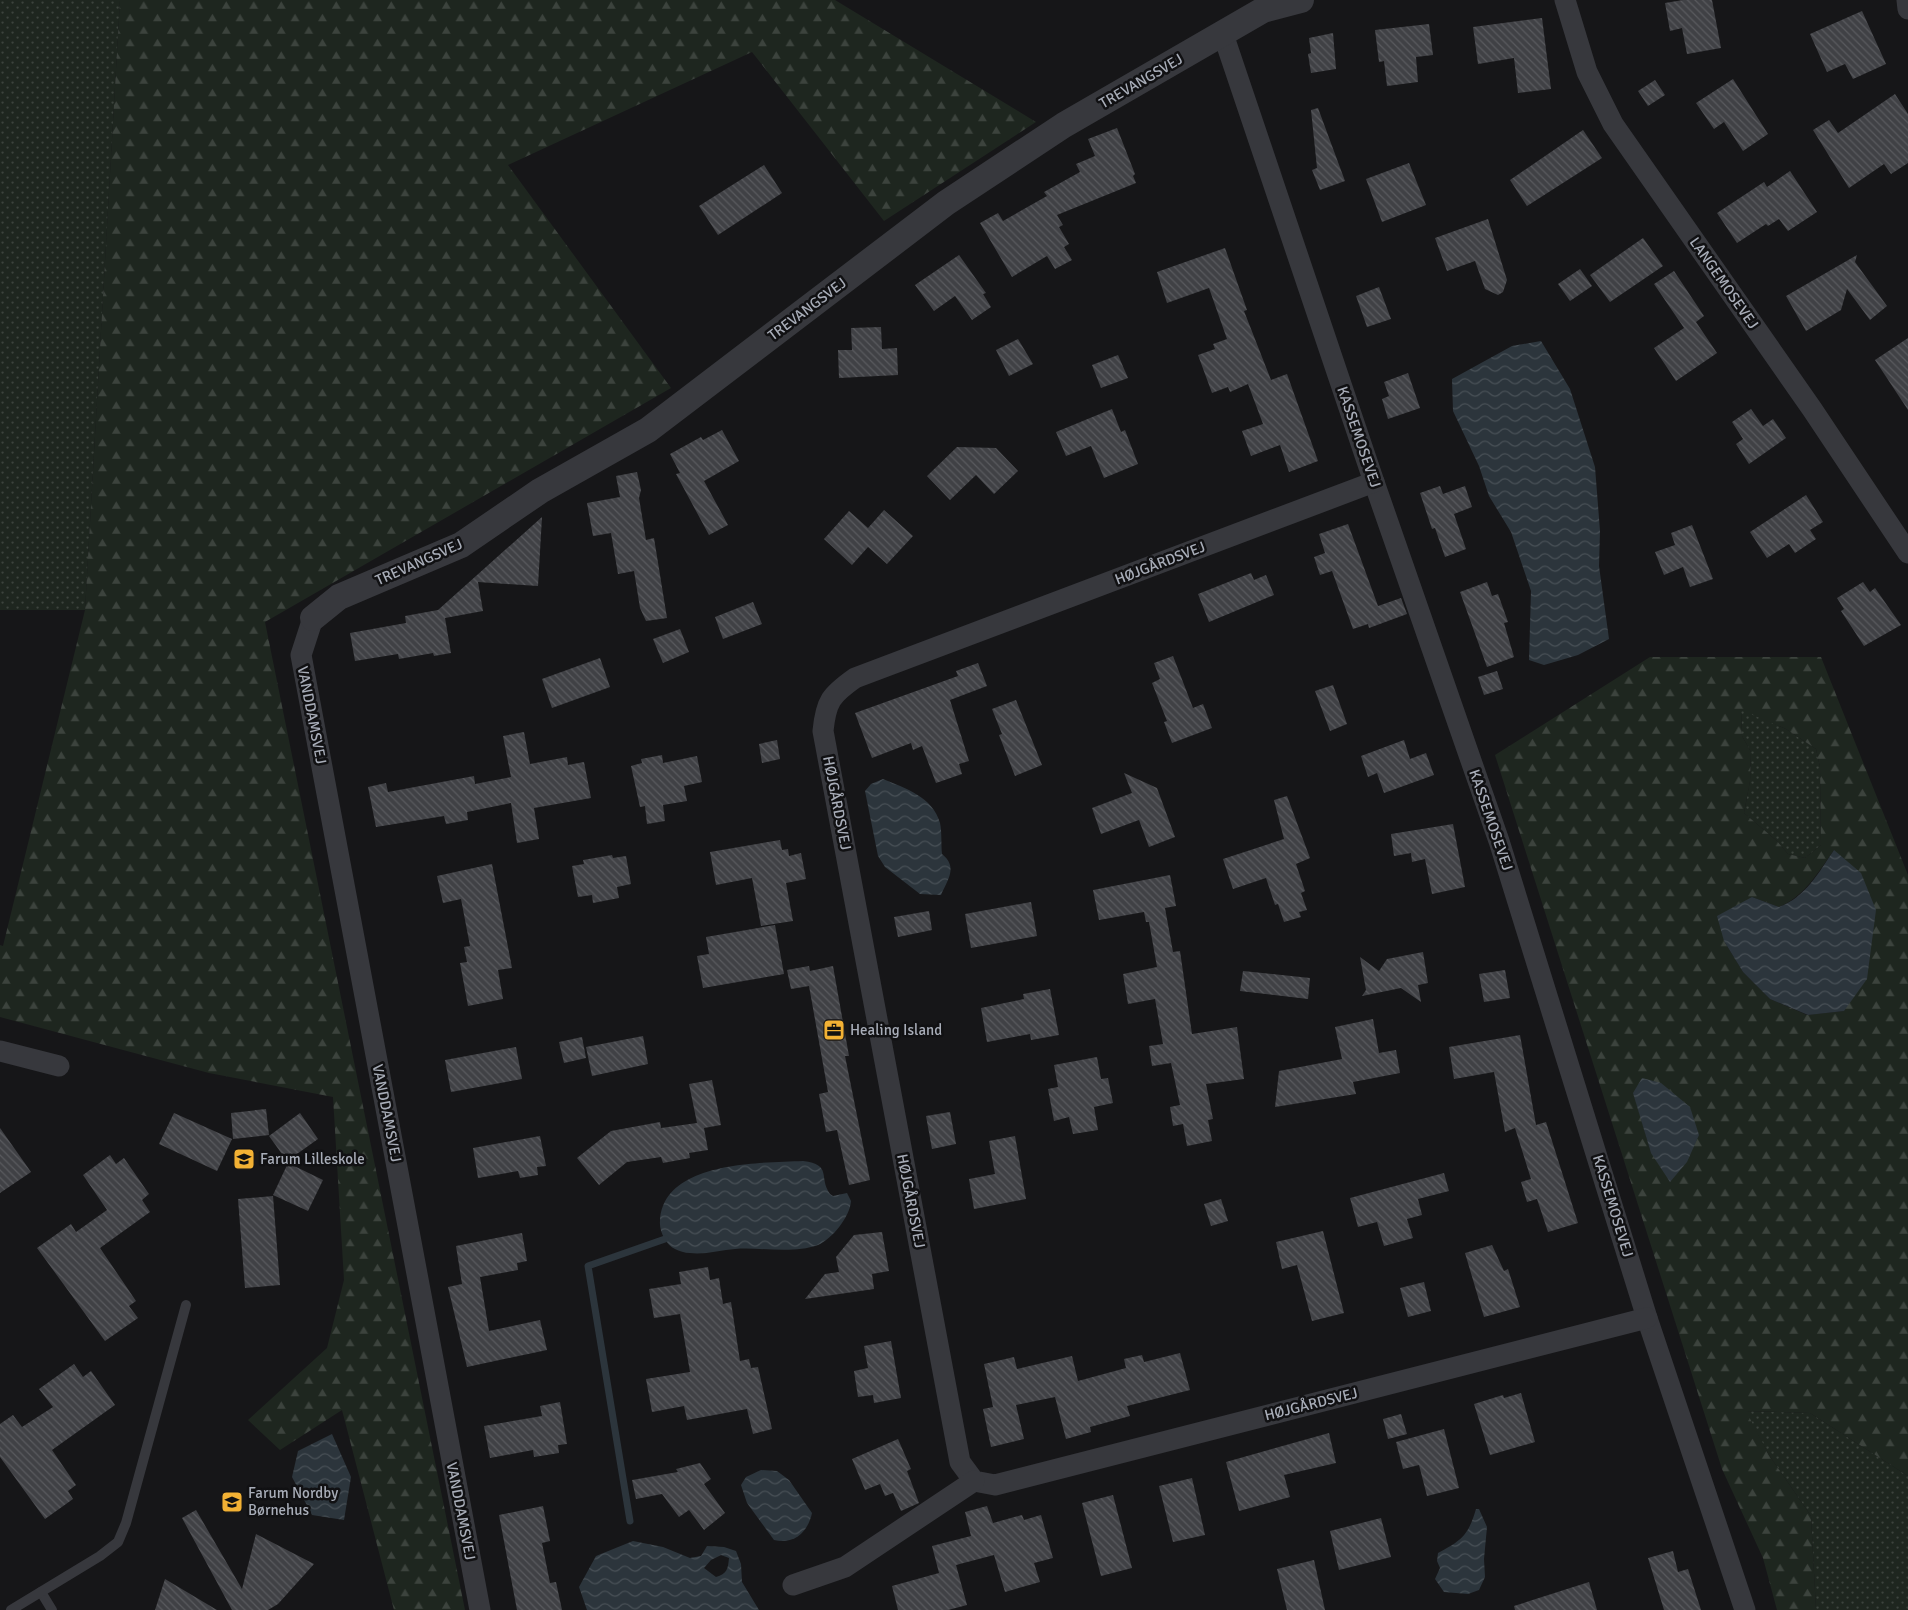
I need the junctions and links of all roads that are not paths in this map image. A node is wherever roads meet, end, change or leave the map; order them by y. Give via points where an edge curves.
1 (1301, 0) edge
2 (1566, 0) edge
3 (1907, 0) edge
4 (1908, 9) edge
5 (1224, 34) junction
6 (1374, 482) junction
7 (1908, 553) edge
8 (313, 618) joint
9 (0, 1051) edge
10 (59, 1066) dead end
11 (186, 1306) dead end
12 (1647, 1318) junction
13 (974, 1481) junction
14 (793, 1585) dead end
15 (42, 1592) junction
16 (11, 1610) edge
17 (52, 1610) edge
18 (480, 1610) edge
19 (1745, 1610) edge

1 - 5 street, TREVANGSVEJ via 1263,10
2 - 7 street, LANGEMOSEVEJ via 1587,72 1613,124
3 - 4 street
5 - 6 street, KASSEMOSEVEJ
5 - 8 street, TREVANGSVEJ via 1064,125 946,202 648,430 540,491 461,544 339,597
6 - 12 street, KASSEMOSEVEJ via 1499,841
6 - 13 street, HØJGÅRDSVEJ via 854,678 836,691 825,707 823,731 960,1462
8 - 18 street, VANDDAMSVEJ via 301,655
9 - 10 street
11 - 15 lane via 118,1542
12 - 13 street, HØJGÅRDSVEJ via 995,1485
12 - 19 street, KASSEMOSEVEJ
13 - 14 street via 845,1567
15 - 16 lane
15 - 17 lane

